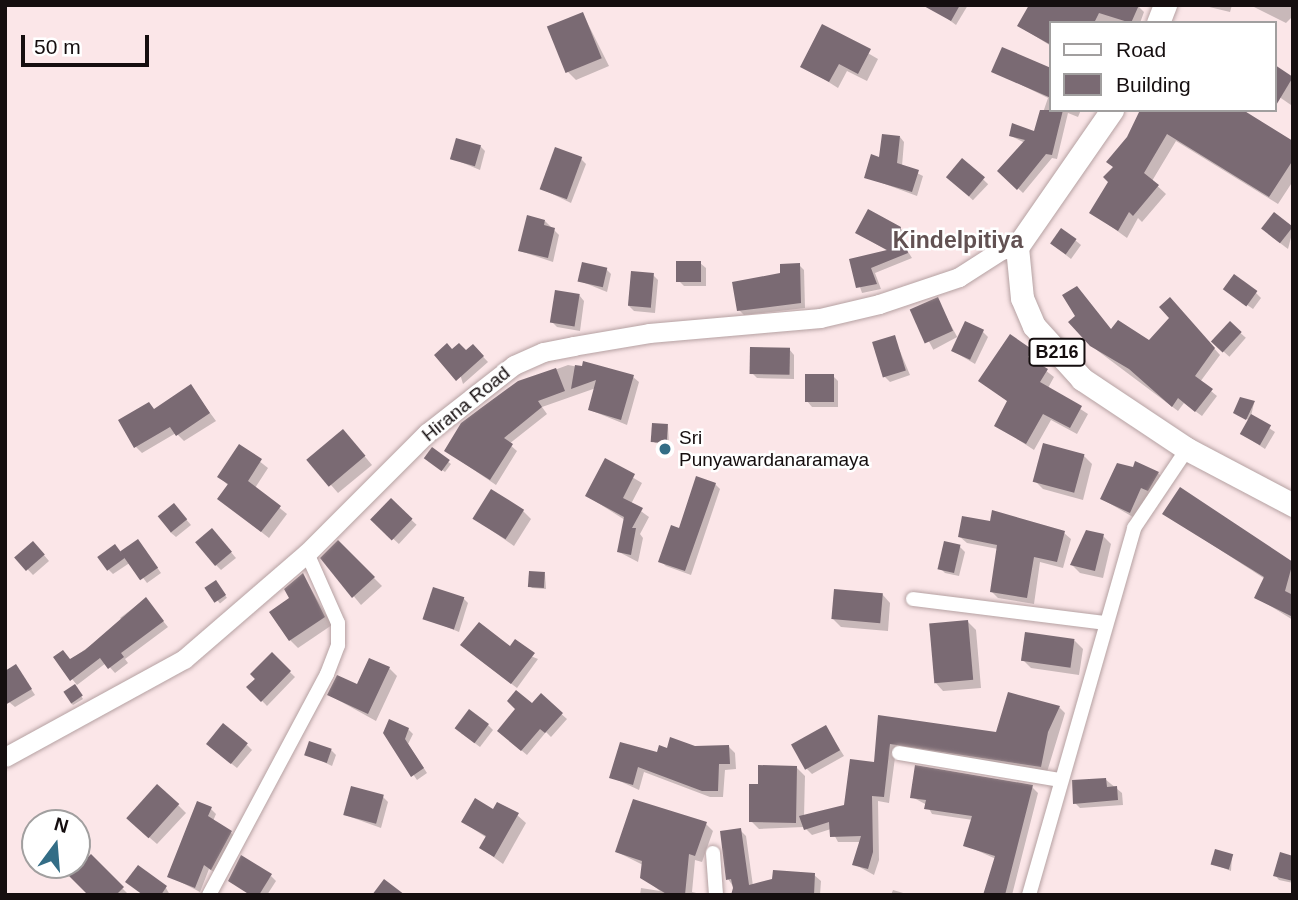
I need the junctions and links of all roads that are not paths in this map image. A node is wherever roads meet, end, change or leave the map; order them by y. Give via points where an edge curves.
1 (1111, 112) edge
2 (1017, 247) junction
3 (1187, 449) junction
4 (1293, 505) edge
5 (307, 553) junction
6 (913, 599) dead end
7 (1106, 623) junction
8 (899, 753) dead end
9 (5, 757) edge
10 (1060, 780) junction
11 (713, 853) dead end
12 (209, 895) edge
13 (716, 895) edge
14 (1029, 895) edge

1 - 2 main road
2 - 3 main road, B216 via 1022,298 1034,326 1082,379
2 - 5 street, Hirana Road via 1001,250 959,277 820,318 649,333 543,352 514,365 427,433
3 - 4 main road, B216
3 - 7 street via 1134,527
5 - 9 street, Hirana Road via 184,659
5 - 12 street via 338,623 338,645 327,674
6 - 7 street
7 - 10 street
8 - 10 street
10 - 14 street
11 - 13 street

